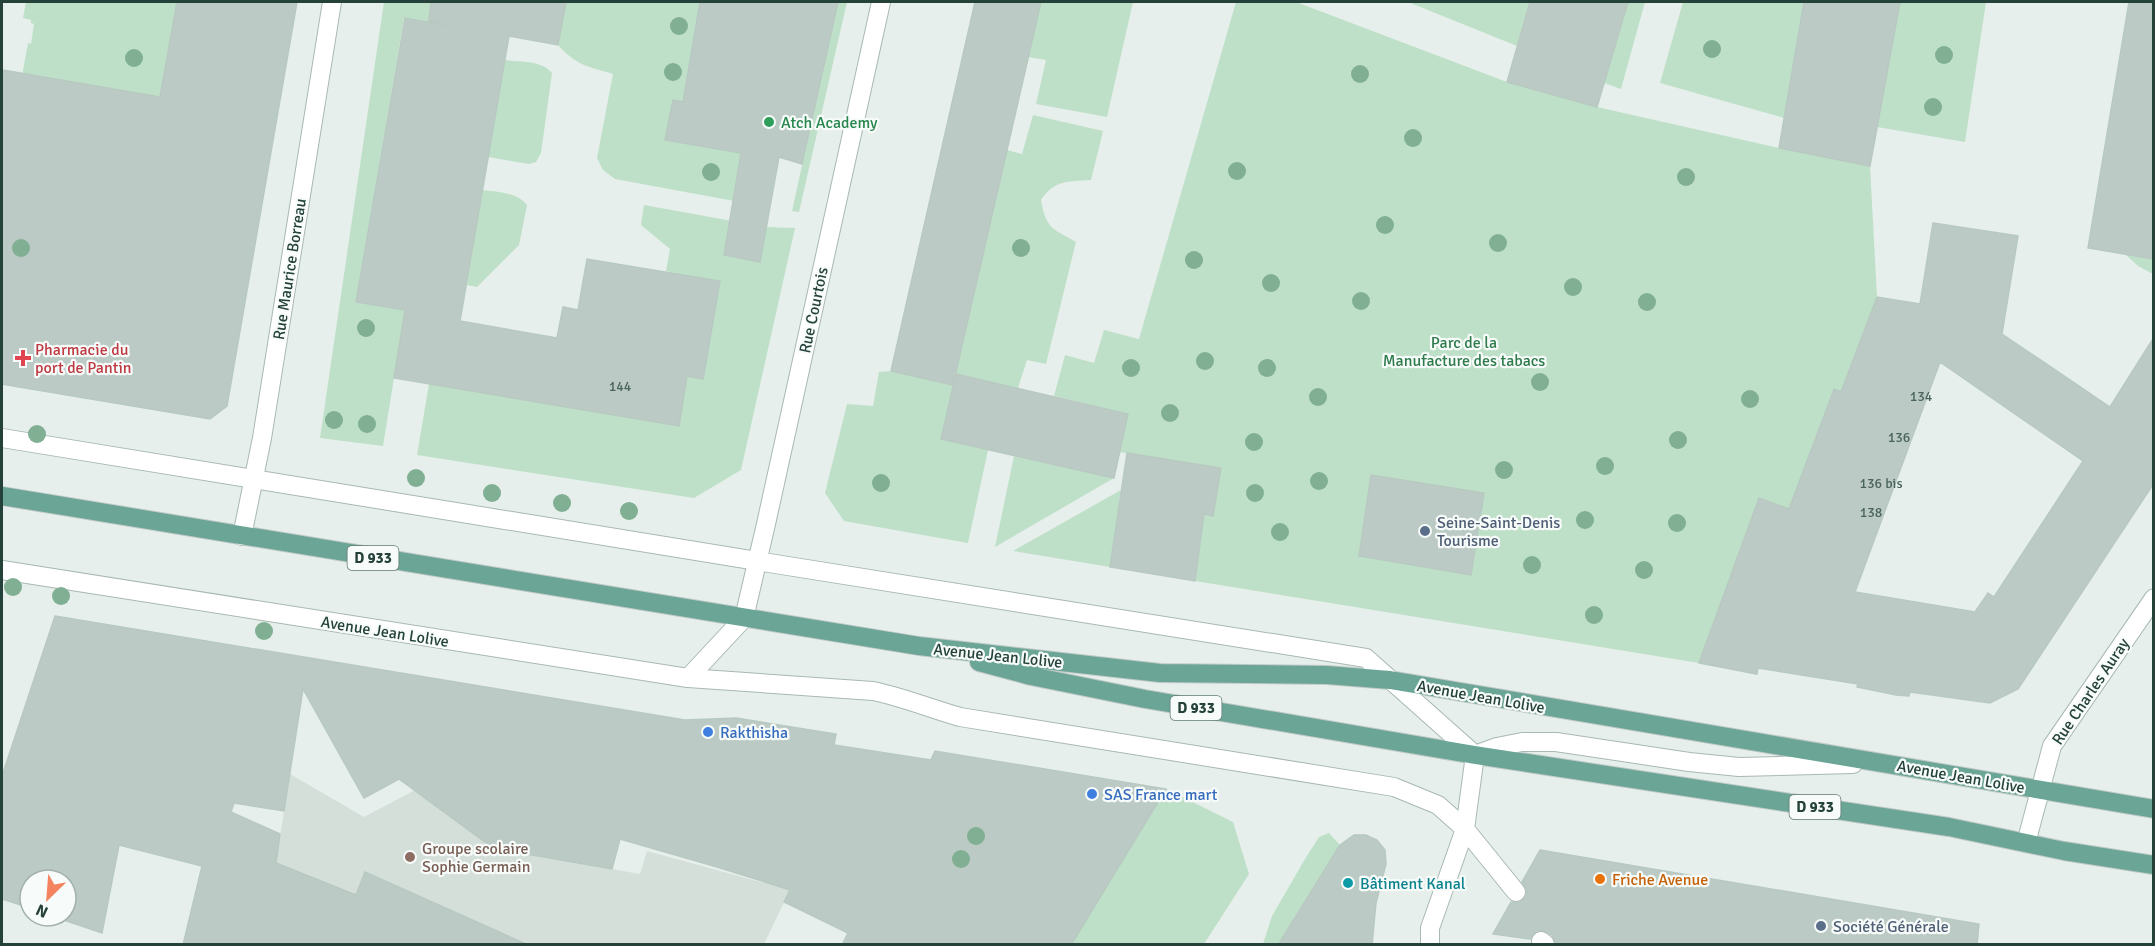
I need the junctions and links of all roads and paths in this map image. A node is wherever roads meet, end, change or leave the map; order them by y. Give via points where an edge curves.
1 (332, 2) edge
2 (881, 2) edge
3 (2, 438) edge
4 (253, 480) junction
5 (2, 496) edge
6 (242, 537) junction
7 (757, 561) junction
8 (2, 570) edge
9 (2154, 598) edge
10 (744, 618) junction
11 (919, 646) junction
12 (688, 678) junction
13 (1390, 680) junction
14 (1475, 755) junction
15 (1903, 765) junction
16 (2039, 789) junction
17 (2154, 809) edge
18 (1465, 829) junction
19 (2026, 843) junction
20 (2154, 865) edge
21 (1516, 892) dead end
22 (1430, 945) edge

1 - 4 street, Rue Maurice Borreau
2 - 7 street, Rue Courtois
3 - 4 street
4 - 6 street, Rue Maurice Borreau
4 - 7 street
5 - 6 main road, Avenue Jean Lolive / D 933
6 - 10 main road, Avenue Jean Lolive / D 933
7 - 10 street, Rue Courtois
7 - 13 street via 1366,658
8 - 12 street, Avenue Jean Lolive
9 - 16 street, Rue Charles Auray via 2052,746
10 - 11 main road, Avenue Jean Lolive / D 933
10 - 12 street
11 - 13 main road, Avenue Jean Lolive / D 933 via 1160,673 1327,675
11 - 14 main road, Avenue Jean Lolive / D 933 via 1031,676 1144,699
12 - 18 street, Avenue Jean Lolive via 873,692 903,697 960,717 1394,787 1438,805
13 - 14 street
13 - 15 main road, Avenue Jean Lolive / D 933
14 - 15 street via 1522,742 1556,742 1738,767
14 - 18 street
14 - 19 main road, Avenue Jean Lolive / D 933 via 1949,827
15 - 16 main road, Avenue Jean Lolive / D 933
16 - 17 main road, Avenue Jean Lolive / D 933
16 - 19 street, Avenue Jean Lolive
18 - 21 street, Avenue Jean Lolive
18 - 22 street via 1430,928
19 - 20 main road, Avenue Jean Lolive / D 933

